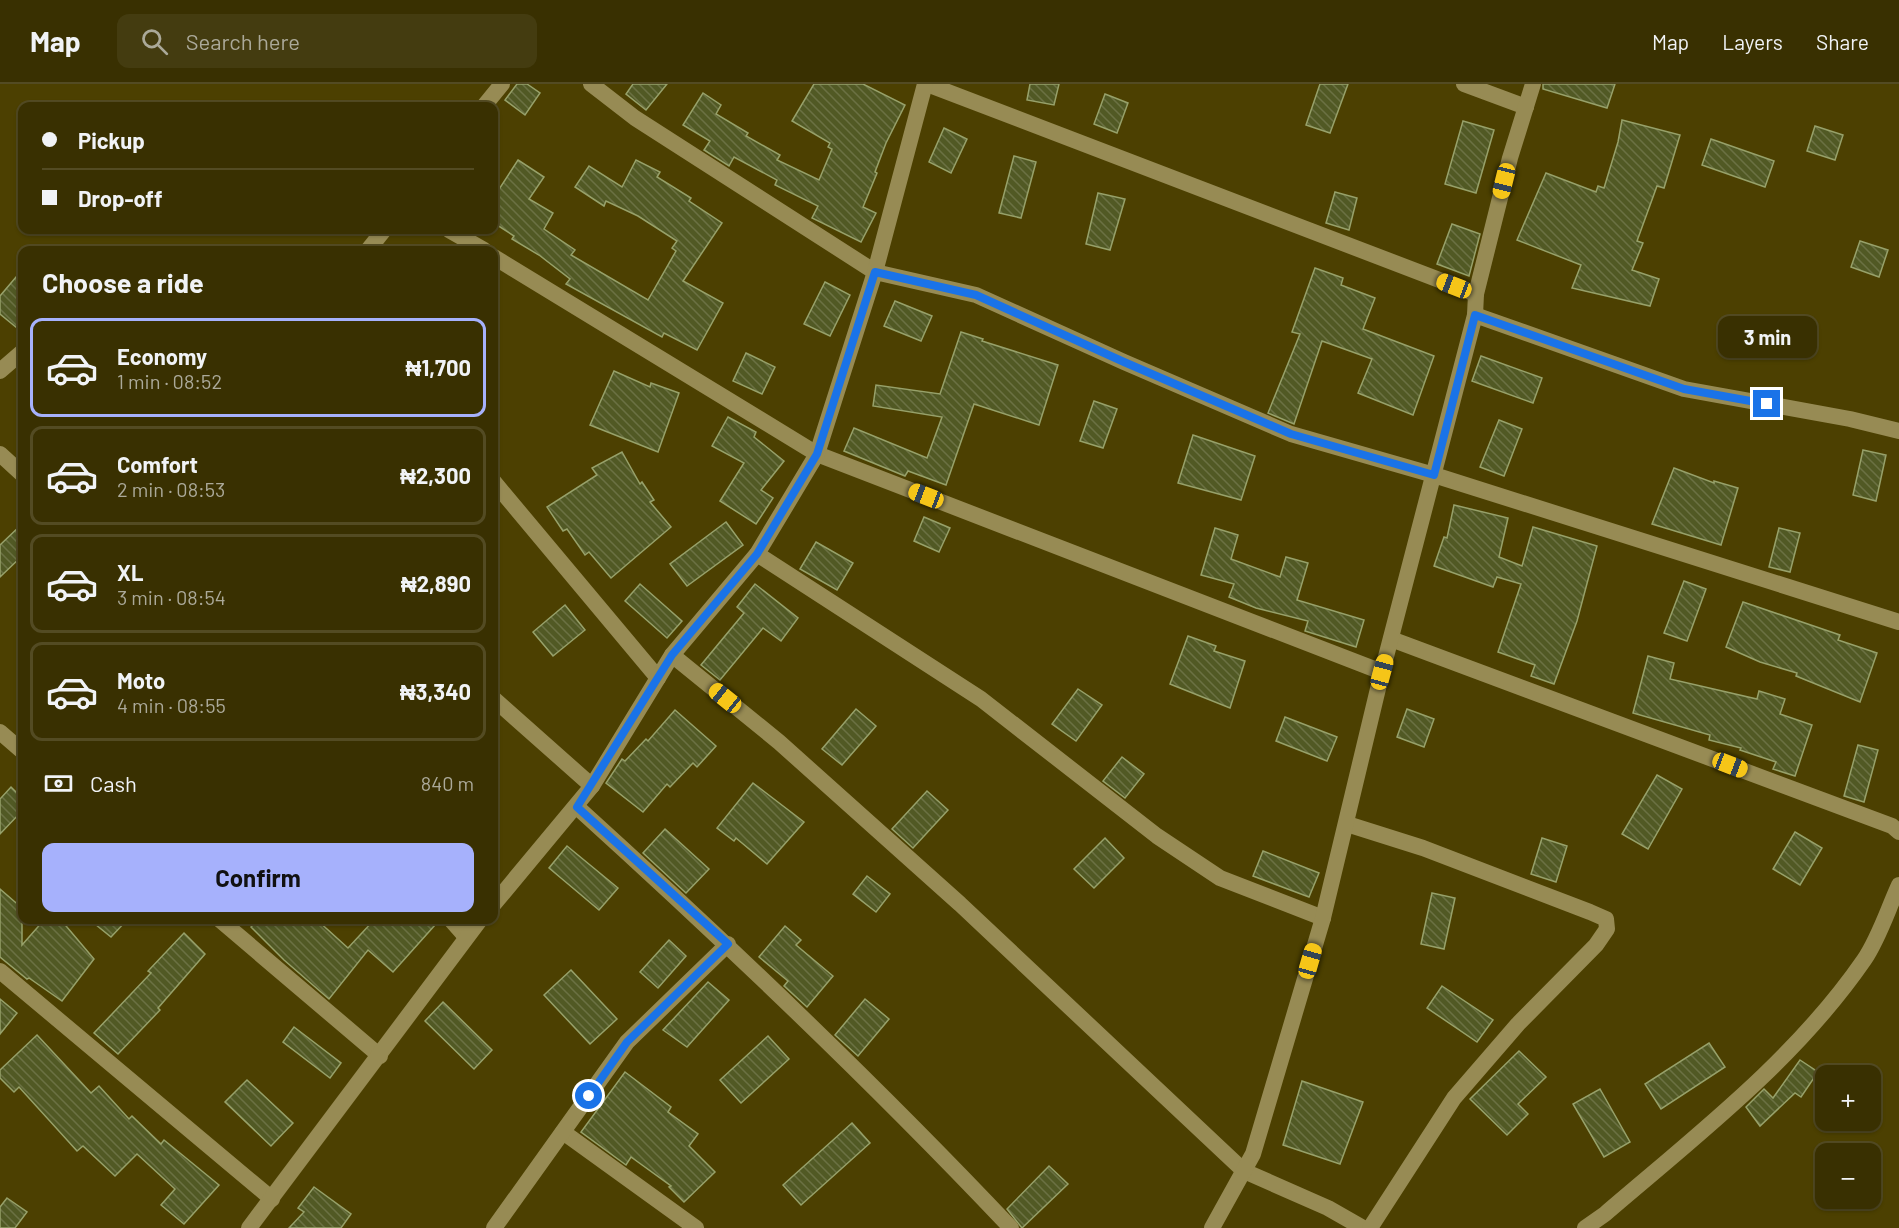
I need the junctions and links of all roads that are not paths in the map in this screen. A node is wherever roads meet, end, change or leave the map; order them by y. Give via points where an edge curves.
1 (502, 84) edge
2 (591, 84) edge
3 (926, 84) edge
4 (1464, 84) edge
5 (1533, 84) edge
6 (487, 102) edge
7 (1527, 107) junction
8 (381, 234) edge
9 (456, 234) edge
10 (371, 246) edge
11 (476, 246) edge
12 (498, 259) edge
13 (875, 272) junction
14 (1476, 294) junction
15 (1475, 315) junction
16 (18, 355) edge
17 (0, 371) edge
18 (1899, 431) edge
19 (0, 454) edge
20 (817, 454) junction
21 (18, 470) edge
22 (1434, 475) junction
23 (498, 487) edge
24 (757, 554) junction
25 (1899, 622) edge
26 (1391, 639) junction
27 (672, 655) junction
28 (1382, 672) junction
29 (658, 678) junction
30 (498, 703) edge
31 (0, 732) edge
32 (18, 748) edge
33 (592, 786) junction
34 (577, 807) junction
35 (1347, 824) junction
36 (1899, 832) edge
37 (1899, 885) edge
38 (498, 899) edge
39 (1323, 918) junction
40 (225, 924) edge
41 (455, 924) edge
42 (477, 924) edge
43 (466, 937) junction
44 (728, 944) junction
45 (0, 971) edge
46 (380, 1056) junction
47 (563, 1132) junction
48 (1244, 1171) junction
49 (272, 1199) junction
50 (249, 1228) edge
51 (494, 1228) edge
52 (696, 1228) edge
53 (1011, 1228) edge
54 (1212, 1228) edge
55 (1363, 1228) edge
56 (1370, 1228) edge
57 (1585, 1228) edge

1 - 6 street
2 - 13 street via 635,118
3 - 13 street
3 - 14 street
4 - 7 street
5 - 7 street
7 - 14 street via 1509,158
8 - 10 street
9 - 11 street
12 - 20 street
13 - 20 street
13 - 22 street via 976,295 1291,434
14 - 15 street
15 - 18 street via 1684,389
15 - 22 street
16 - 17 street
19 - 21 street
20 - 24 street
20 - 28 street
22 - 25 street
22 - 26 street
23 - 29 street
24 - 27 street
24 - 39 street via 981,699 1157,836 1220,878
26 - 28 street
26 - 36 street
27 - 29 street
27 - 48 street via 779,742 960,904
28 - 35 street
29 - 33 street
30 - 33 street
31 - 32 street
33 - 34 street
34 - 38 street
34 - 44 street
35 - 39 street
35 - 56 street via 1423,848 1590,912 1606,919 1607,929 1454,1098
37 - 57 street via 1866,957 1818,1020 1762,1078
39 - 48 street via 1253,1154
40 - 46 street
41 - 43 street
42 - 43 street
43 - 46 street
44 - 47 street via 627,1042
44 - 53 street
45 - 49 street
46 - 49 street
47 - 51 street
47 - 52 street
48 - 54 street
48 - 55 street
49 - 50 street

